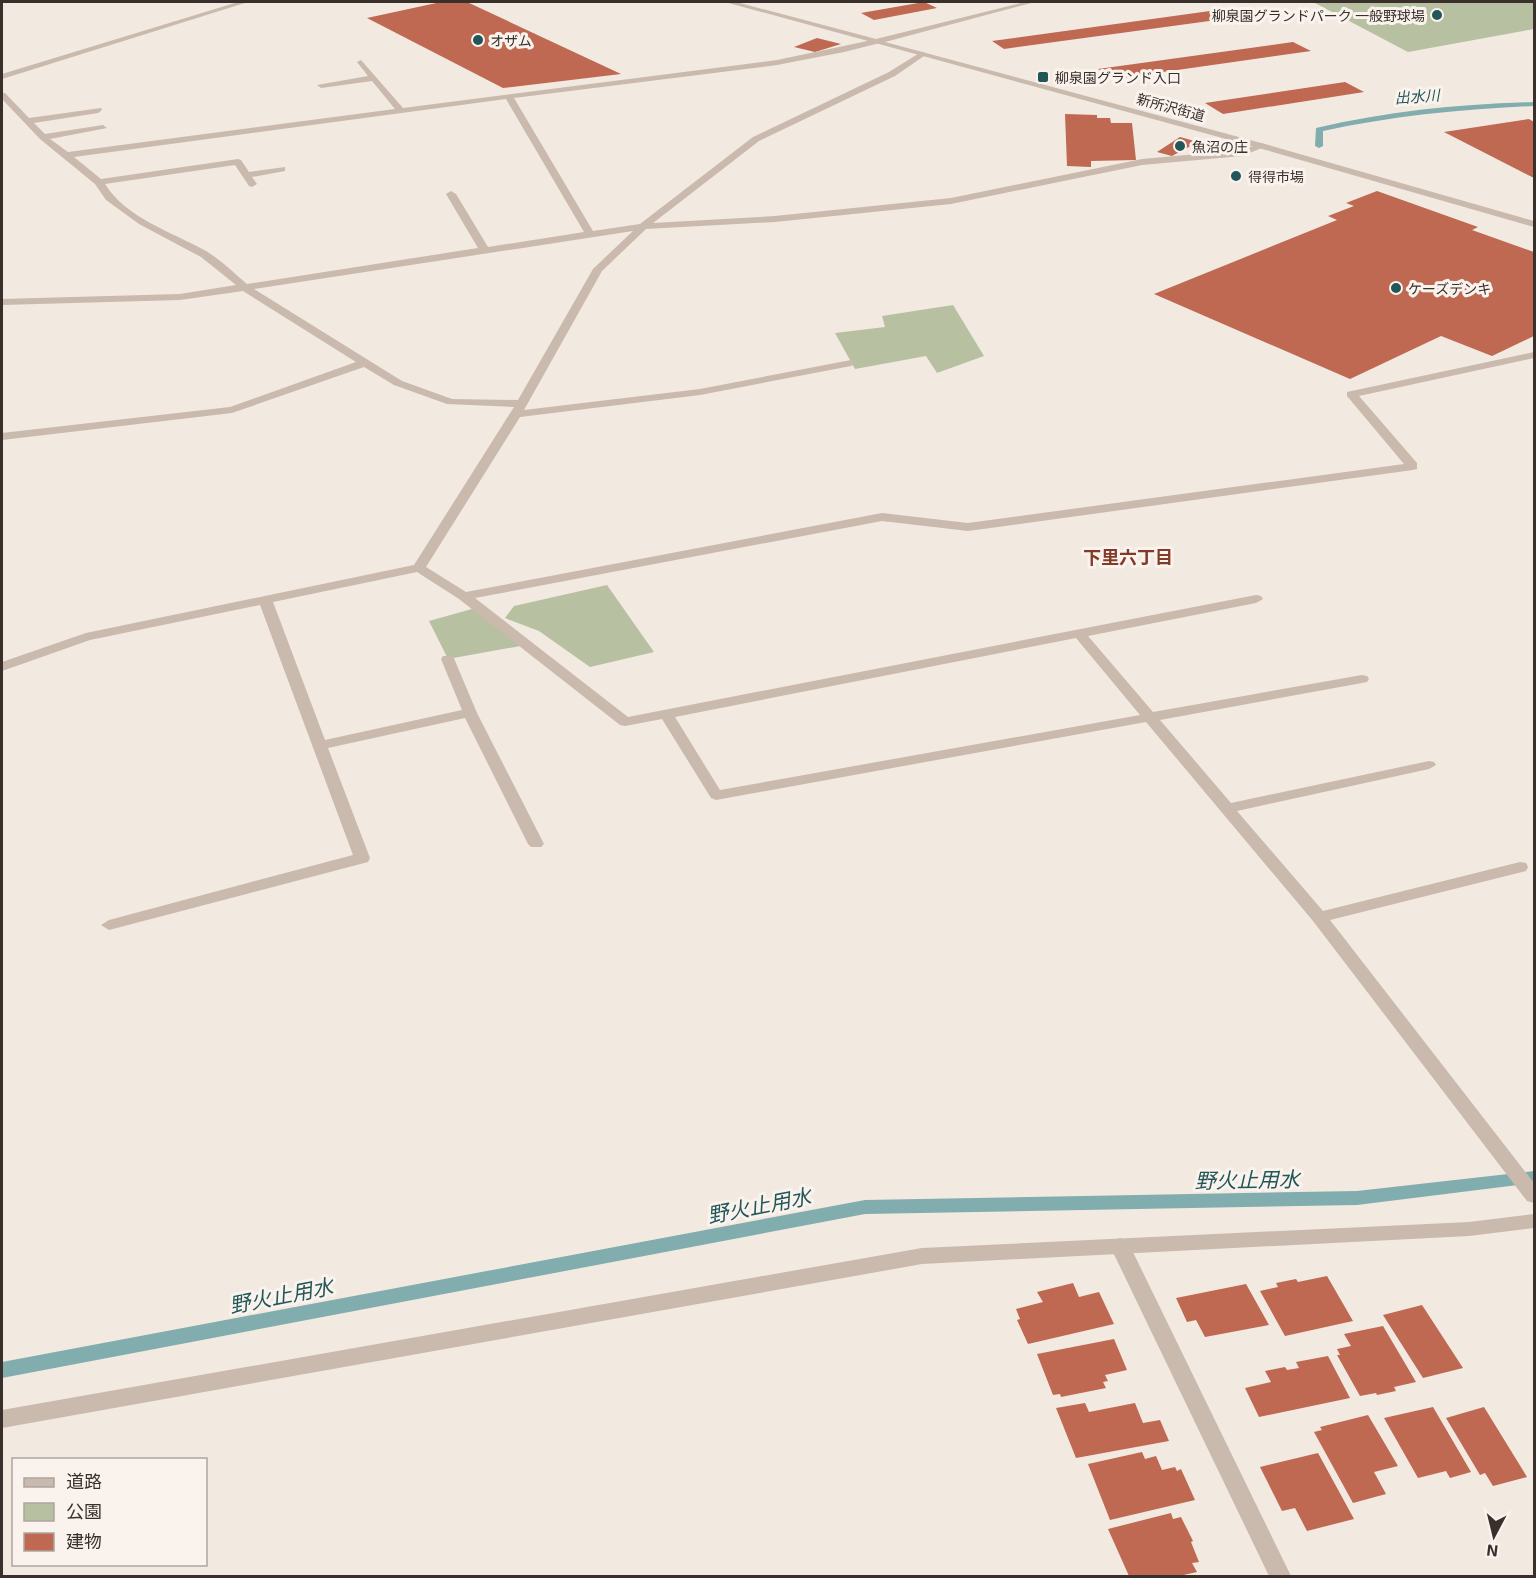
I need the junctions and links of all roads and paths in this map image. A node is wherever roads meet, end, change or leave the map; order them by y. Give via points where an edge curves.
1 (244, 2) edge
2 (729, 2) edge
3 (1032, 2) edge
4 (877, 41) junction
5 (921, 54) junction
6 (361, 62) dead end
7 (2, 77) edge
8 (374, 78) junction
9 (321, 86) dead end
10 (2, 94) edge
11 (508, 96) junction
12 (98, 110) dead end
13 (400, 111) junction
14 (27, 121) junction
15 (103, 128) dead end
16 (43, 137) junction
17 (1262, 146) junction
18 (68, 155) junction
19 (282, 169) dead end
20 (246, 175) junction
21 (99, 182) junction
22 (252, 184) dead end
23 (452, 194) dead end
24 (1534, 224) edge
25 (643, 226) junction
26 (590, 234) junction
27 (485, 251) junction
28 (247, 289) junction
29 (2, 302) edge
30 (1534, 355) edge
31 (366, 362) junction
32 (851, 363) dead end
33 (519, 409) junction
34 (2, 437) edge
35 (419, 568) junction
36 (464, 596) junction
37 (1256, 599) dead end
38 (265, 600) junction
39 (1078, 633) junction
40 (448, 659) dead end
41 (2, 667) edge
42 (1362, 679) dead end
43 (470, 713) junction
44 (666, 714) junction
45 (1149, 716) junction
46 (320, 745) junction
47 (1429, 765) dead end
48 (1228, 808) junction
49 (536, 844) dead end
50 (1520, 867) dead end
51 (1319, 917) junction
52 (109, 925) dead end
53 (1534, 1196) edge
54 (1534, 1221) edge
55 (1120, 1246) junction
56 (2, 1419) edge
57 (1280, 1576) edge

1 - 7 street
2 - 4 street, 新所沢街道
3 - 4 street
4 - 5 street, 新所沢街道
4 - 11 street via 839,53 779,63
5 - 17 street, 新所沢街道
5 - 25 street via 892,74 756,140
6 - 8 street
8 - 9 street
8 - 13 street
10 - 14 street
11 - 13 street
11 - 26 street
12 - 14 street
13 - 18 street
14 - 16 street
15 - 16 street
16 - 18 street
17 - 24 street, 新所沢街道
17 - 25 street via 1242,153 1142,162 951,201 775,219
18 - 21 street
19 - 20 street
20 - 21 street via 238,162
20 - 22 street
21 - 28 street via 109,198 142,222 205,255
23 - 27 street
25 - 26 street
25 - 33 street via 598,269
26 - 27 street
27 - 28 street
28 - 29 street via 180,297
28 - 31 street
30 - 36 street via 1352,394 1413,466 968,528 882,518
31 - 33 street via 398,383 451,402
31 - 34 street via 232,410
32 - 33 street via 700,392
33 - 35 street
35 - 36 street
35 - 38 street
36 - 44 street via 625,722
37 - 39 street
38 - 41 street via 86,637
38 - 46 street
39 - 44 street
39 - 45 street
40 - 43 street
42 - 45 street
43 - 46 street
43 - 49 street
44 - 45 street via 716,795
45 - 48 street
46 - 52 street via 363,858
47 - 48 street
48 - 51 street
50 - 51 street
51 - 53 street
54 - 55 street via 1469,1229
55 - 56 street via 922,1256
55 - 57 street

